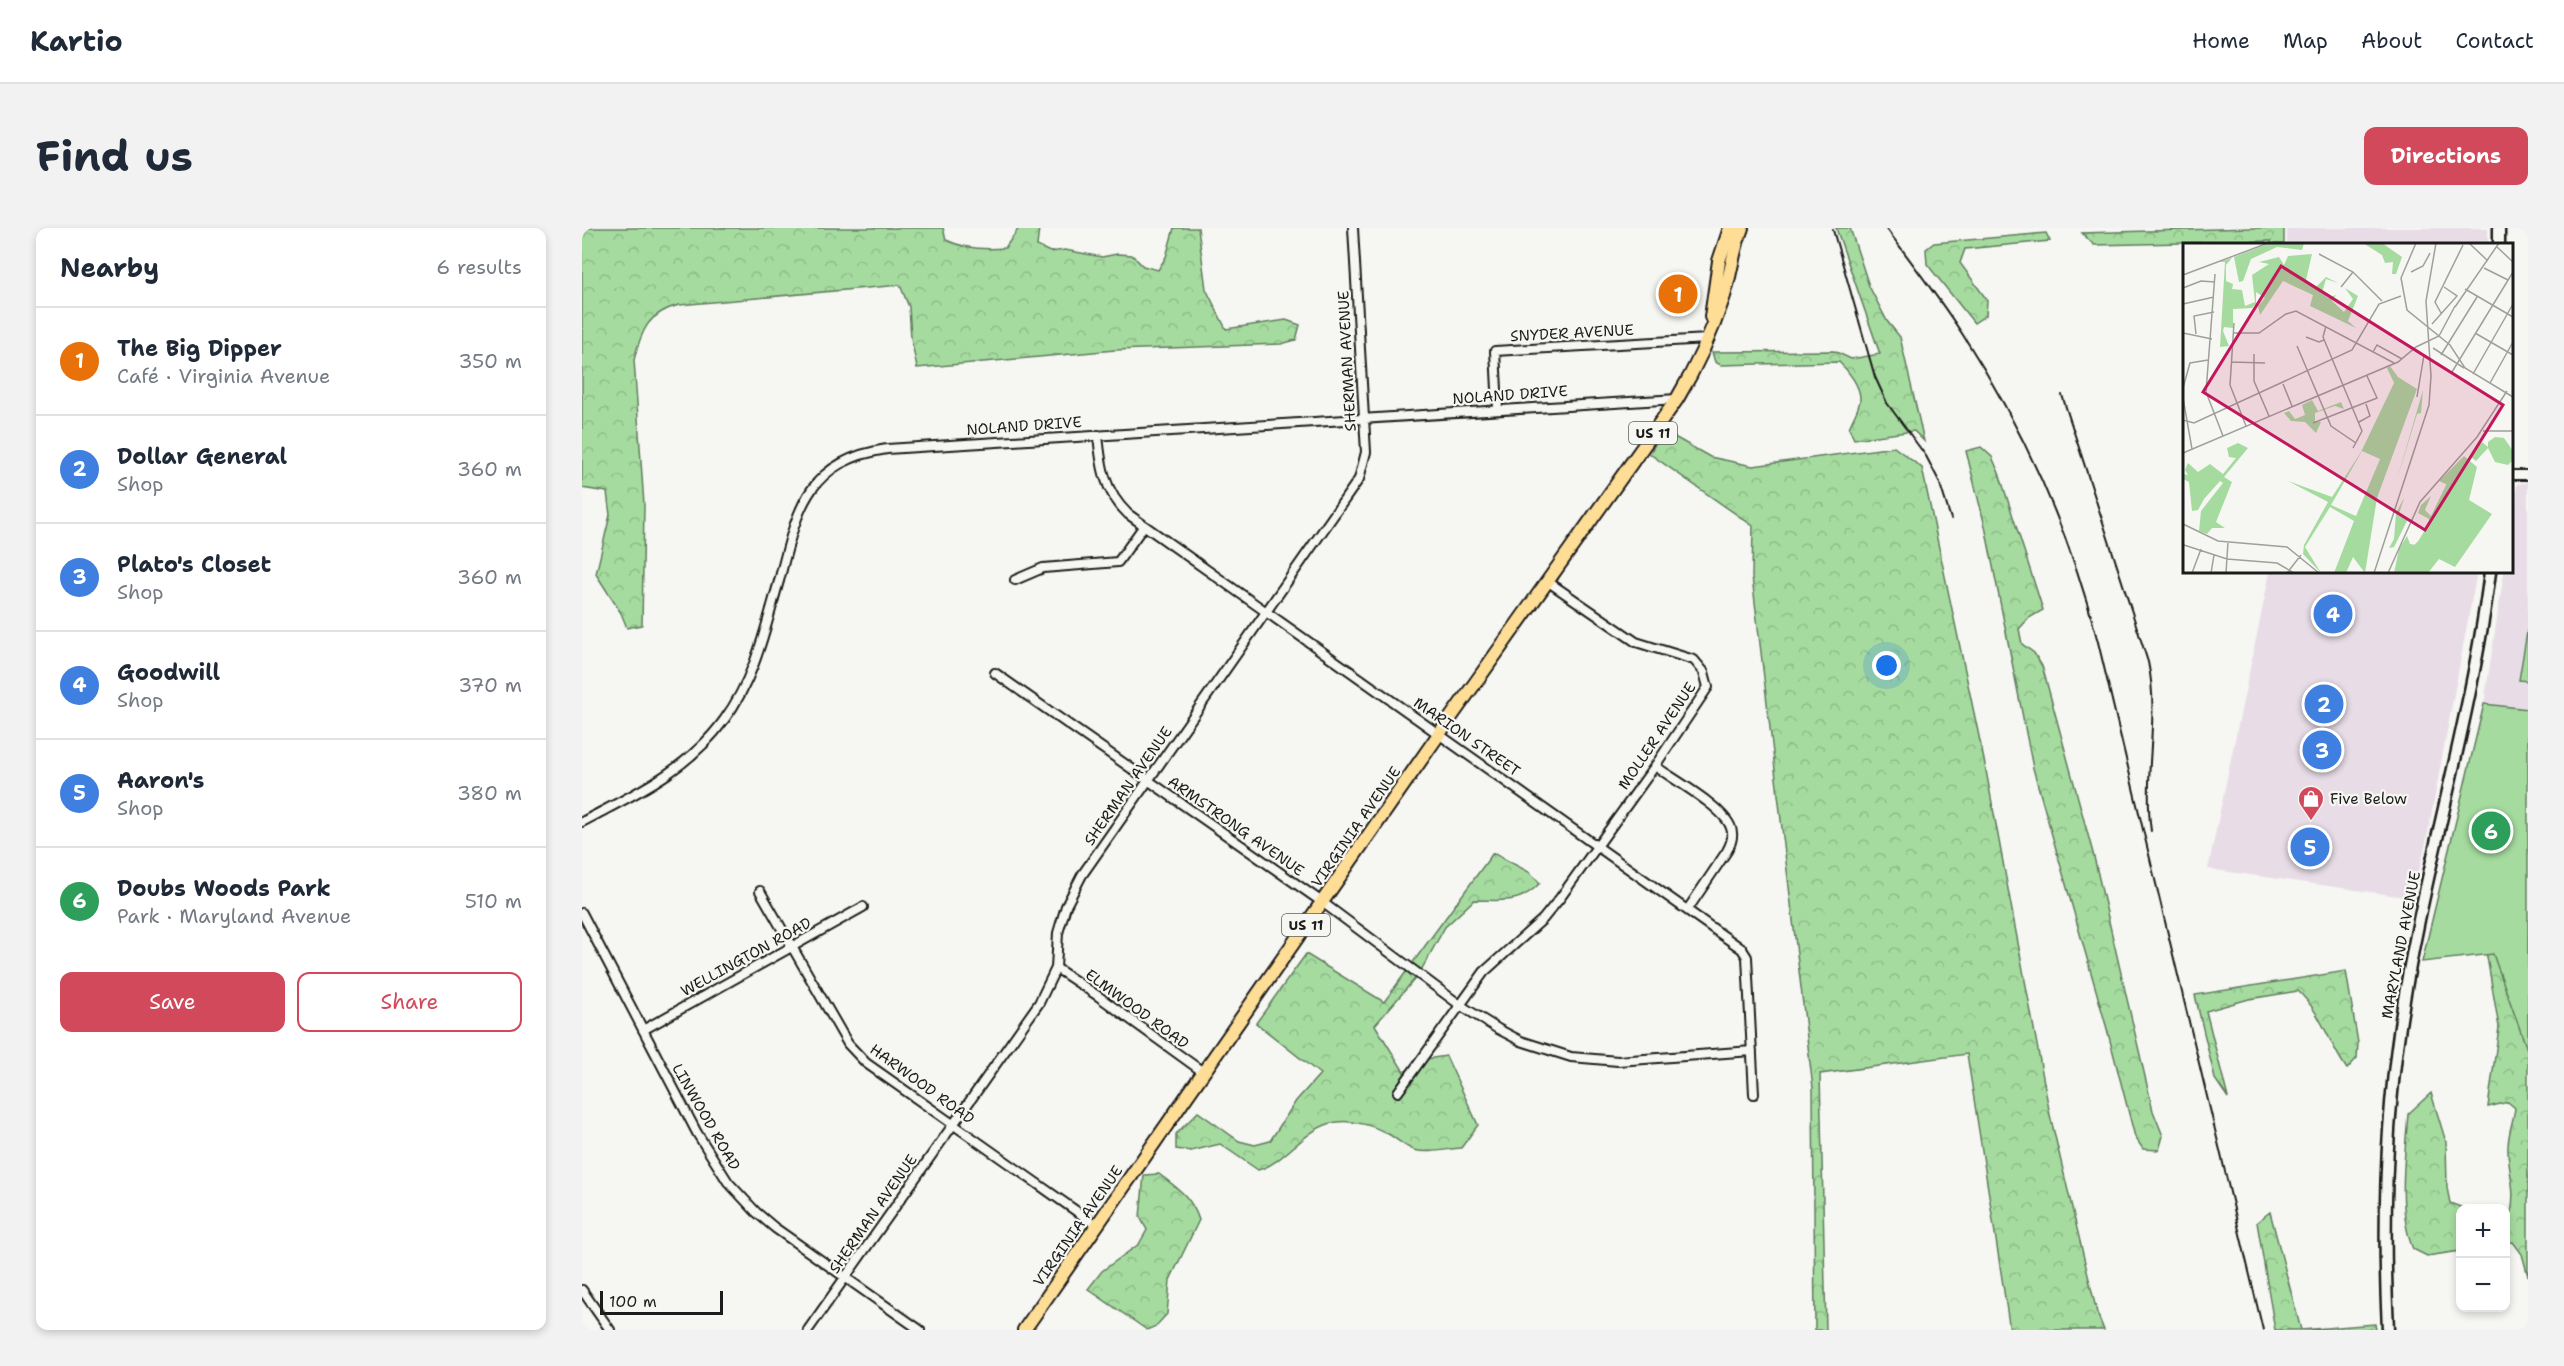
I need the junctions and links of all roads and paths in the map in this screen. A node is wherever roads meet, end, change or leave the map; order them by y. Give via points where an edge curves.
1 (1353, 228) edge
2 (1730, 228) edge
3 (1743, 228) edge
4 (1708, 339) junction
5 (1677, 399) junction
6 (1498, 409) junction
7 (1364, 418) junction
8 (1098, 435) junction
9 (1143, 526) junction
10 (2490, 573) edge
11 (1015, 580) dead end
12 (1547, 581) junction
13 (1267, 614) junction
14 (994, 673) dead end
15 (1439, 734) junction
16 (1655, 766) junction
17 (1148, 782) junction
18 (582, 822) edge
19 (1598, 846) junction
20 (760, 891) dead end
21 (1322, 902) junction
22 (863, 907) dead end
23 (1688, 909) junction
24 (582, 913) edge
25 (793, 947) junction
26 (1056, 968) junction
27 (1460, 1005) junction
28 (643, 1030) junction
29 (1752, 1051) junction
30 (1203, 1072) junction
31 (1398, 1092) dead end
32 (1754, 1094) dead end
33 (954, 1124) junction
34 (1096, 1225) junction
35 (844, 1278) junction
36 (582, 1290) edge
37 (610, 1330) edge
38 (808, 1330) edge
39 (920, 1330) edge
40 (1024, 1330) edge
41 (2388, 1330) edge

1 - 7 street, SHERMAN AVENUE
2 - 4 main road, VIRGINIA AVENUE / US 11 via 1719,261
3 - 4 main road, VIRGINIA AVENUE / US 11
4 - 5 main road, VIRGINIA AVENUE / US 11
4 - 6 street, SNYDER AVENUE via 1495,351
5 - 6 street, NOLAND DRIVE
5 - 12 main road, VIRGINIA AVENUE / US 11
6 - 7 street, NOLAND DRIVE
7 - 8 street, NOLAND DRIVE
7 - 13 street, SHERMAN AVENUE via 1366,452 1359,479
8 - 9 street, MARION STREET via 1109,492
8 - 18 street, NOLAND DRIVE via 887,449 836,465 814,486 798,511 755,663 725,719 706,743 674,771
9 - 11 street via 1118,562 1043,568
9 - 13 street, MARION STREET
10 - 41 main road, MARYLAND AVENUE via 2471,692 2400,1025 2385,1173
12 - 15 main road, VIRGINIA AVENUE / US 11
12 - 16 street, MOLLER AVENUE via 1624,636 1694,660 1704,672 1708,687 1703,697
13 - 15 street, MARION STREET
13 - 17 street, SHERMAN AVENUE
14 - 17 street, ARMSTRONG AVENUE
15 - 19 street, MARION STREET
15 - 21 main road, VIRGINIA AVENUE / US 11
16 - 19 street, MOLLER AVENUE
16 - 23 street via 1718,811 1732,830 1731,844
17 - 21 street, ARMSTRONG AVENUE
17 - 26 street, SHERMAN AVENUE via 1072,891 1058,933
19 - 23 street, MARION STREET
19 - 27 street, MOLLER AVENUE via 1544,919 1484,972
20 - 25 street, HARWOOD ROAD
21 - 27 street, ARMSTRONG AVENUE
21 - 30 main road, VIRGINIA AVENUE / US 11
22 - 25 street, WELLINGTON ROAD
23 - 29 street, MARION STREET via 1746,952
24 - 28 street, LINWOOD ROAD
25 - 28 street, WELLINGTON ROAD
25 - 33 street, HARWOOD ROAD via 857,1054
26 - 30 street, ELMWOOD ROAD
26 - 33 street, SHERMAN AVENUE via 1039,1003
27 - 29 street, ARMSTRONG AVENUE via 1521,1041 1571,1057 1618,1061
27 - 31 street, MOLLER AVENUE
28 - 35 street, LINWOOD ROAD via 728,1182 775,1228
29 - 32 street, MARION STREET
30 - 34 main road, VIRGINIA AVENUE / US 11
33 - 34 street, HARWOOD ROAD
33 - 35 street, SHERMAN AVENUE
34 - 40 main road, VIRGINIA AVENUE / US 11
35 - 38 street, SHERMAN AVENUE
35 - 39 street, LINWOOD ROAD
36 - 37 street

